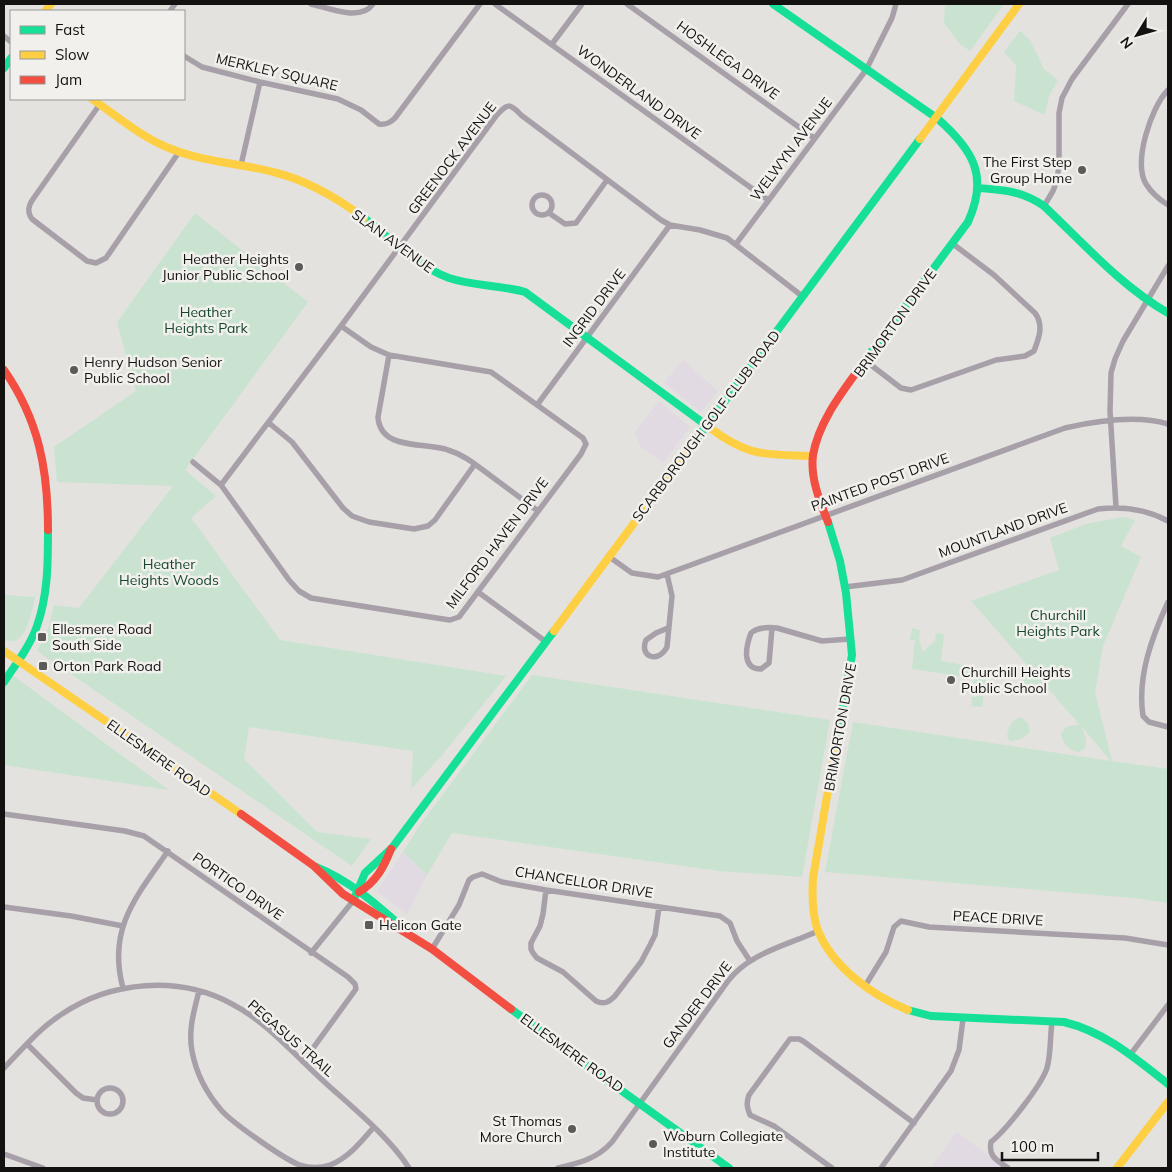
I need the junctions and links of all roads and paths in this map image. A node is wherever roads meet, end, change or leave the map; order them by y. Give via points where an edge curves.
1 (311, 4) edge
2 (373, 4) edge
3 (480, 4) edge
4 (495, 4) edge
5 (582, 4) edge
6 (627, 4) edge
7 (896, 4) edge
8 (1019, 4) edge
9 (1128, 4) edge
10 (777, 5) edge
11 (552, 44) junction
12 (185, 57) edge
13 (866, 70) junction
14 (260, 82) junction
15 (1168, 90) edge
16 (94, 100) edge
17 (100, 104) junction
18 (935, 119) junction
19 (814, 138) junction
20 (179, 152) junction
21 (240, 165) junction
22 (607, 180) junction
23 (979, 188) junction
24 (768, 200) junction
25 (1168, 205) edge
26 (1044, 206) junction
27 (549, 213) dead end
28 (670, 225) junction
29 (736, 244) junction
30 (953, 244) junction
31 (400, 247) junction
32 (1168, 266) edge
33 (802, 296) junction
34 (1147, 301) junction
35 (1168, 313) edge
36 (341, 326) junction
37 (588, 338) junction
38 (389, 355) junction
39 (867, 362) junction
40 (4, 370) edge
41 (537, 405) junction
42 (1112, 421) junction
43 (269, 423) junction
44 (706, 424) junction
45 (1168, 424) edge
46 (813, 456) junction
47 (193, 462) dead end
48 (475, 464) junction
49 (220, 485) junction
50 (1116, 507) junction
51 (538, 510) junction
52 (826, 515) junction
53 (1168, 520) edge
54 (608, 556) junction
55 (667, 574) junction
56 (845, 587) junction
57 (478, 592) junction
58 (1168, 602) edge
59 (668, 628) junction
60 (772, 628) junction
61 (850, 639) junction
62 (545, 641) junction
63 (4, 651) edge
64 (18, 662) junction
65 (4, 682) edge
66 (1168, 727) edge
67 (4, 814) edge
68 (168, 851) junction
69 (314, 866) junction
70 (546, 890) junction
71 (359, 892) junction
72 (353, 900) junction
73 (4, 907) edge
74 (660, 907) junction
75 (123, 926) junction
76 (818, 931) junction
77 (415, 938) junction
78 (1168, 945) edge
79 (432, 949) junction
80 (311, 953) junction
81 (750, 961) junction
82 (865, 986) junction
83 (124, 988) junction
84 (199, 991) junction
85 (1168, 1004) edge
86 (963, 1019) junction
87 (1052, 1022) junction
88 (27, 1044) junction
89 (1130, 1055) junction
90 (303, 1062) junction
91 (4, 1068) edge
92 (1168, 1084) edge
93 (97, 1100) junction
94 (1168, 1102) edge
95 (640, 1103) junction
96 (914, 1123) junction
97 (374, 1128) junction
98 (4, 1154) edge
99 (43, 1168) edge
100 (409, 1168) edge
101 (558, 1168) edge
102 (729, 1168) edge
103 (832, 1168) edge
104 (881, 1168) edge
105 (1008, 1168) edge
106 (1117, 1168) edge

1 - 2 street via 359,13 367,11
3 - 14 street, MERKLEY SQUARE via 395,118 387,124 379,124 362,110 338,98
4 - 11 street, WONDERLAND DRIVE
5 - 11 street
6 - 19 street, HOSHLEGA DRIVE
7 - 13 street, WELWYN AVENUE
8 - 18 street, SCARBOROUGH GOLF CLUB ROAD
9 - 26 street via 1072,79 1062,98 1057,180
10 - 13 street, BRIMORTON DRIVE
11 - 24 street, WONDERLAND DRIVE
12 - 14 street, MERKLEY SQUARE via 202,67
13 - 18 street, BRIMORTON DRIVE
13 - 19 street, WELWYN AVENUE
14 - 21 street
15 - 25 street via 1148,123 1142,167 1146,184
16 - 17 street, SLAN AVENUE
17 - 20 street, SLAN AVENUE via 157,143
17 - 20 street via 28,208 32,219 87,261 96,263 106,258
18 - 23 street, BRIMORTON DRIVE via 957,136 970,153
18 - 33 street, SCARBOROUGH GOLF CLUB ROAD
19 - 24 street, WELWYN AVENUE
20 - 21 street, SLAN AVENUE
21 - 31 street, SLAN AVENUE via 289,176 312,185 335,198
22 - 27 street via 576,223 565,224
22 - 28 street, GREENOCK AVENUE
22 - 31 street, GREENOCK AVENUE via 513,106 507,106 496,116
23 - 26 street via 1020,192
23 - 30 street, BRIMORTON DRIVE via 974,211
24 - 29 street, WELWYN AVENUE
26 - 34 street
28 - 29 street, GREENOCK AVENUE via 712,233
28 - 37 street, INGRID DRIVE
29 - 33 street, GREENOCK AVENUE
30 - 39 street, BRIMORTON DRIVE
30 - 39 street via 1036,313 1041,325 1034,351 987,363 911,390 901,388
31 - 36 street, GREENOCK AVENUE
31 - 37 street, SLAN AVENUE via 442,276 525,292
32 - 34 street
33 - 44 street, SCARBOROUGH GOLF CLUB ROAD
34 - 35 street
34 - 42 street via 1115,359 1110,378
36 - 38 street, MILFORD HAVEN DRIVE via 371,348
36 - 43 street, GREENOCK AVENUE
37 - 41 street, INGRID DRIVE
37 - 44 street, SLAN AVENUE
38 - 41 street, MILFORD HAVEN DRIVE via 491,372
38 - 48 street via 378,417 386,436 397,442 461,454
39 - 46 street, BRIMORTON DRIVE via 830,410
40 - 64 street via 25,402 35,427 48,504 48,572 44,602 36,629
41 - 51 street, MILFORD HAVEN DRIVE via 583,438 586,444
42 - 45 street, PAINTED POST DRIVE via 1147,420
42 - 50 street
42 - 52 street, PAINTED POST DRIVE via 1065,428
43 - 48 street via 292,442 348,513 369,522 414,529 428,526
43 - 49 street, GREENOCK AVENUE
44 - 46 street, SLAN AVENUE via 744,450 758,454
44 - 54 street, SCARBOROUGH GOLF CLUB ROAD
46 - 52 street, BRIMORTON DRIVE via 816,487
47 - 49 street, MILFORD HAVEN DRIVE
48 - 51 street
49 - 57 street, MILFORD HAVEN DRIVE via 290,580 299,591 312,598 450,620 459,617
50 - 53 street, MOUNTLAND DRIVE via 1147,511
50 - 56 street, MOUNTLAND DRIVE via 1098,509 902,580
51 - 57 street, MILFORD HAVEN DRIVE
52 - 55 street, PAINTED POST DRIVE
52 - 56 street, BRIMORTON DRIVE
54 - 55 street, PAINTED POST DRIVE via 632,573 651,577
54 - 62 street, SCARBOROUGH GOLF CLUB ROAD
55 - 59 street via 672,596
56 - 61 street, BRIMORTON DRIVE
57 - 62 street
58 - 66 street via 1149,649 1142,699 1143,716 1149,722
59 - 59 street via 646,640 645,647 652,658 664,653
60 - 60 street via 756,630 750,636 746,657 755,669 764,668 769,663
60 - 61 street via 822,641
61 - 76 street, BRIMORTON DRIVE via 851,670 813,878 812,901
62 - 71 street, SCARBOROUGH GOLF CLUB ROAD via 392,848 362,879
63 - 64 street, ELLESMERE ROAD
64 - 65 street
64 - 69 street, ELLESMERE ROAD
67 - 68 street, PORTICO DRIVE via 135,833
68 - 75 street via 138,892
68 - 80 street, PORTICO DRIVE
69 - 71 street, ELLESMERE ROAD
69 - 72 street, ELLESMERE ROAD
70 - 74 street, CHANCELLOR DRIVE
70 - 74 street via 544,914 531,949 537,958 563,972 600,1003 615,996 641,962 655,935
70 - 79 street, CHANCELLOR DRIVE via 502,882 482,874 473,877
71 - 72 street, SCARBOROUGH GOLF CLUB ROAD
71 - 77 street, ELLESMERE ROAD
72 - 77 street, ELLESMERE ROAD
72 - 80 street
73 - 75 street
74 - 81 street, CHANCELLOR DRIVE via 720,916 730,923
75 - 83 street via 119,952
76 - 81 street, GANDER DRIVE
76 - 82 street, BRIMORTON DRIVE via 834,958
77 - 79 street, ELLESMERE ROAD
78 - 82 street, PEACE DRIVE via 1126,938 929,927 901,921 894,927 886,952
79 - 95 street, ELLESMERE ROAD
80 - 90 street, PORTICO DRIVE via 348,977 356,988
81 - 95 street, GANDER DRIVE via 728,981
82 - 86 street, BRIMORTON DRIVE via 883,999 915,1014
83 - 84 street, PEGASUS TRAIL via 160,985
83 - 88 street, PEGASUS TRAIL via 76,1005
84 - 90 street, PEGASUS TRAIL via 233,1004 271,1032
84 - 97 street via 191,1023 192,1051 201,1080 233,1121 291,1161 316,1167 342,1159
85 - 89 street
86 - 87 street, BRIMORTON DRIVE
86 - 96 street via 962,1038 951,1071
87 - 89 street, BRIMORTON DRIVE via 1085,1027
87 - 105 street via 1047,1067 1041,1080 991,1142 989,1150 993,1157
88 - 91 street, PEGASUS TRAIL
88 - 93 street via 76,1093 83,1098
89 - 92 street, BRIMORTON DRIVE
90 - 97 street, PEGASUS TRAIL
93 - 93 street via 100,1109 107,1114 120,1110 124,1102 119,1091 111,1088 100,1092
94 - 106 street
95 - 101 street, GANDER DRIVE via 600,1153 583,1162
95 - 102 street, ELLESMERE ROAD
96 - 103 street via 799,1039 790,1040 749,1095 747,1108 750,1115 774,1126
96 - 104 street
97 - 100 street, PEGASUS TRAIL
98 - 99 street

